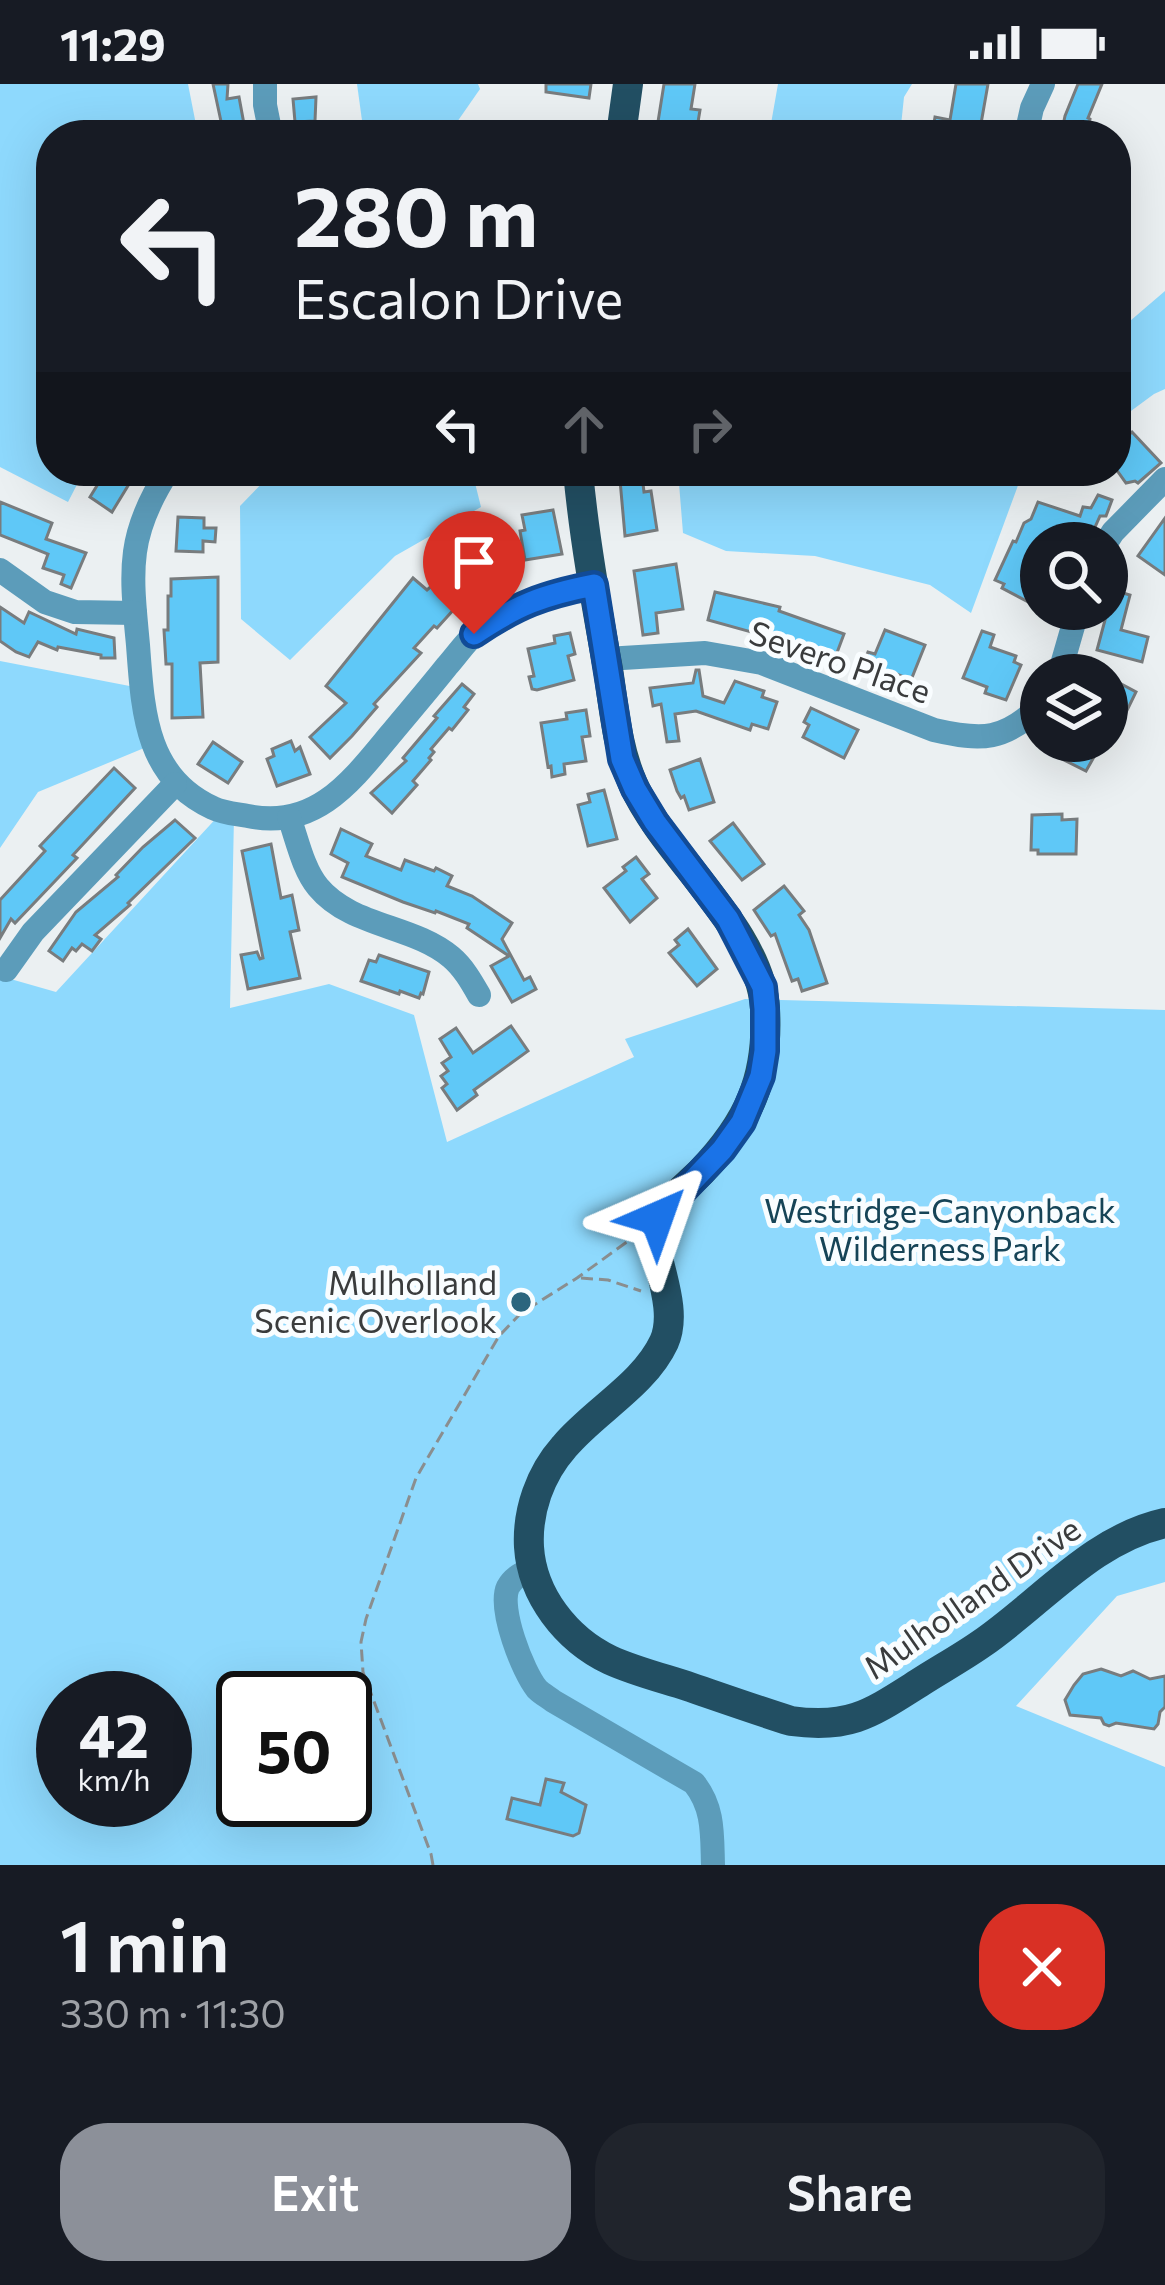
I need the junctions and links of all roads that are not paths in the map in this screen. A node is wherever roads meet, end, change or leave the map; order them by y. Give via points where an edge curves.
1 (265, 84) edge
2 (628, 84) edge
3 (1043, 84) edge
4 (268, 120) edge
5 (623, 120) edge
6 (1029, 120) edge
7 (1165, 479) edge
8 (158, 486) edge
9 (580, 486) edge
10 (1123, 522) edge
11 (0, 570) edge
12 (594, 585) junction
13 (135, 614) junction
14 (606, 659) junction
15 (1020, 725) edge
16 (175, 784) junction
17 (289, 817) junction
18 (6, 970) dead end
19 (479, 994) dead end
20 (1165, 1523) edge
21 (530, 1569) junction
22 (712, 1865) edge

1 - 4 street
2 - 5 main road
3 - 6 street
7 - 10 street
8 - 13 street via 139,525
9 - 12 main road
11 - 13 street via 75,612
12 - 14 main road
12 - 17 street via 511,609 474,634 350,784
13 - 16 street via 152,745
14 - 15 street, Severo Place via 705,653 762,663 963,737 988,739
14 - 21 main road via 622,759 763,987 765,1051 742,1122 652,1230 668,1294 666,1337 539,1484 528,1528
16 - 17 street via 217,810
16 - 18 street
17 - 19 street via 325,894 439,947
20 - 21 main road, Mulholland Drive via 1098,1552 982,1644 879,1708 821,1726 609,1660 549,1608
21 - 22 street via 508,1585 505,1600 537,1688 694,1783 711,1814

